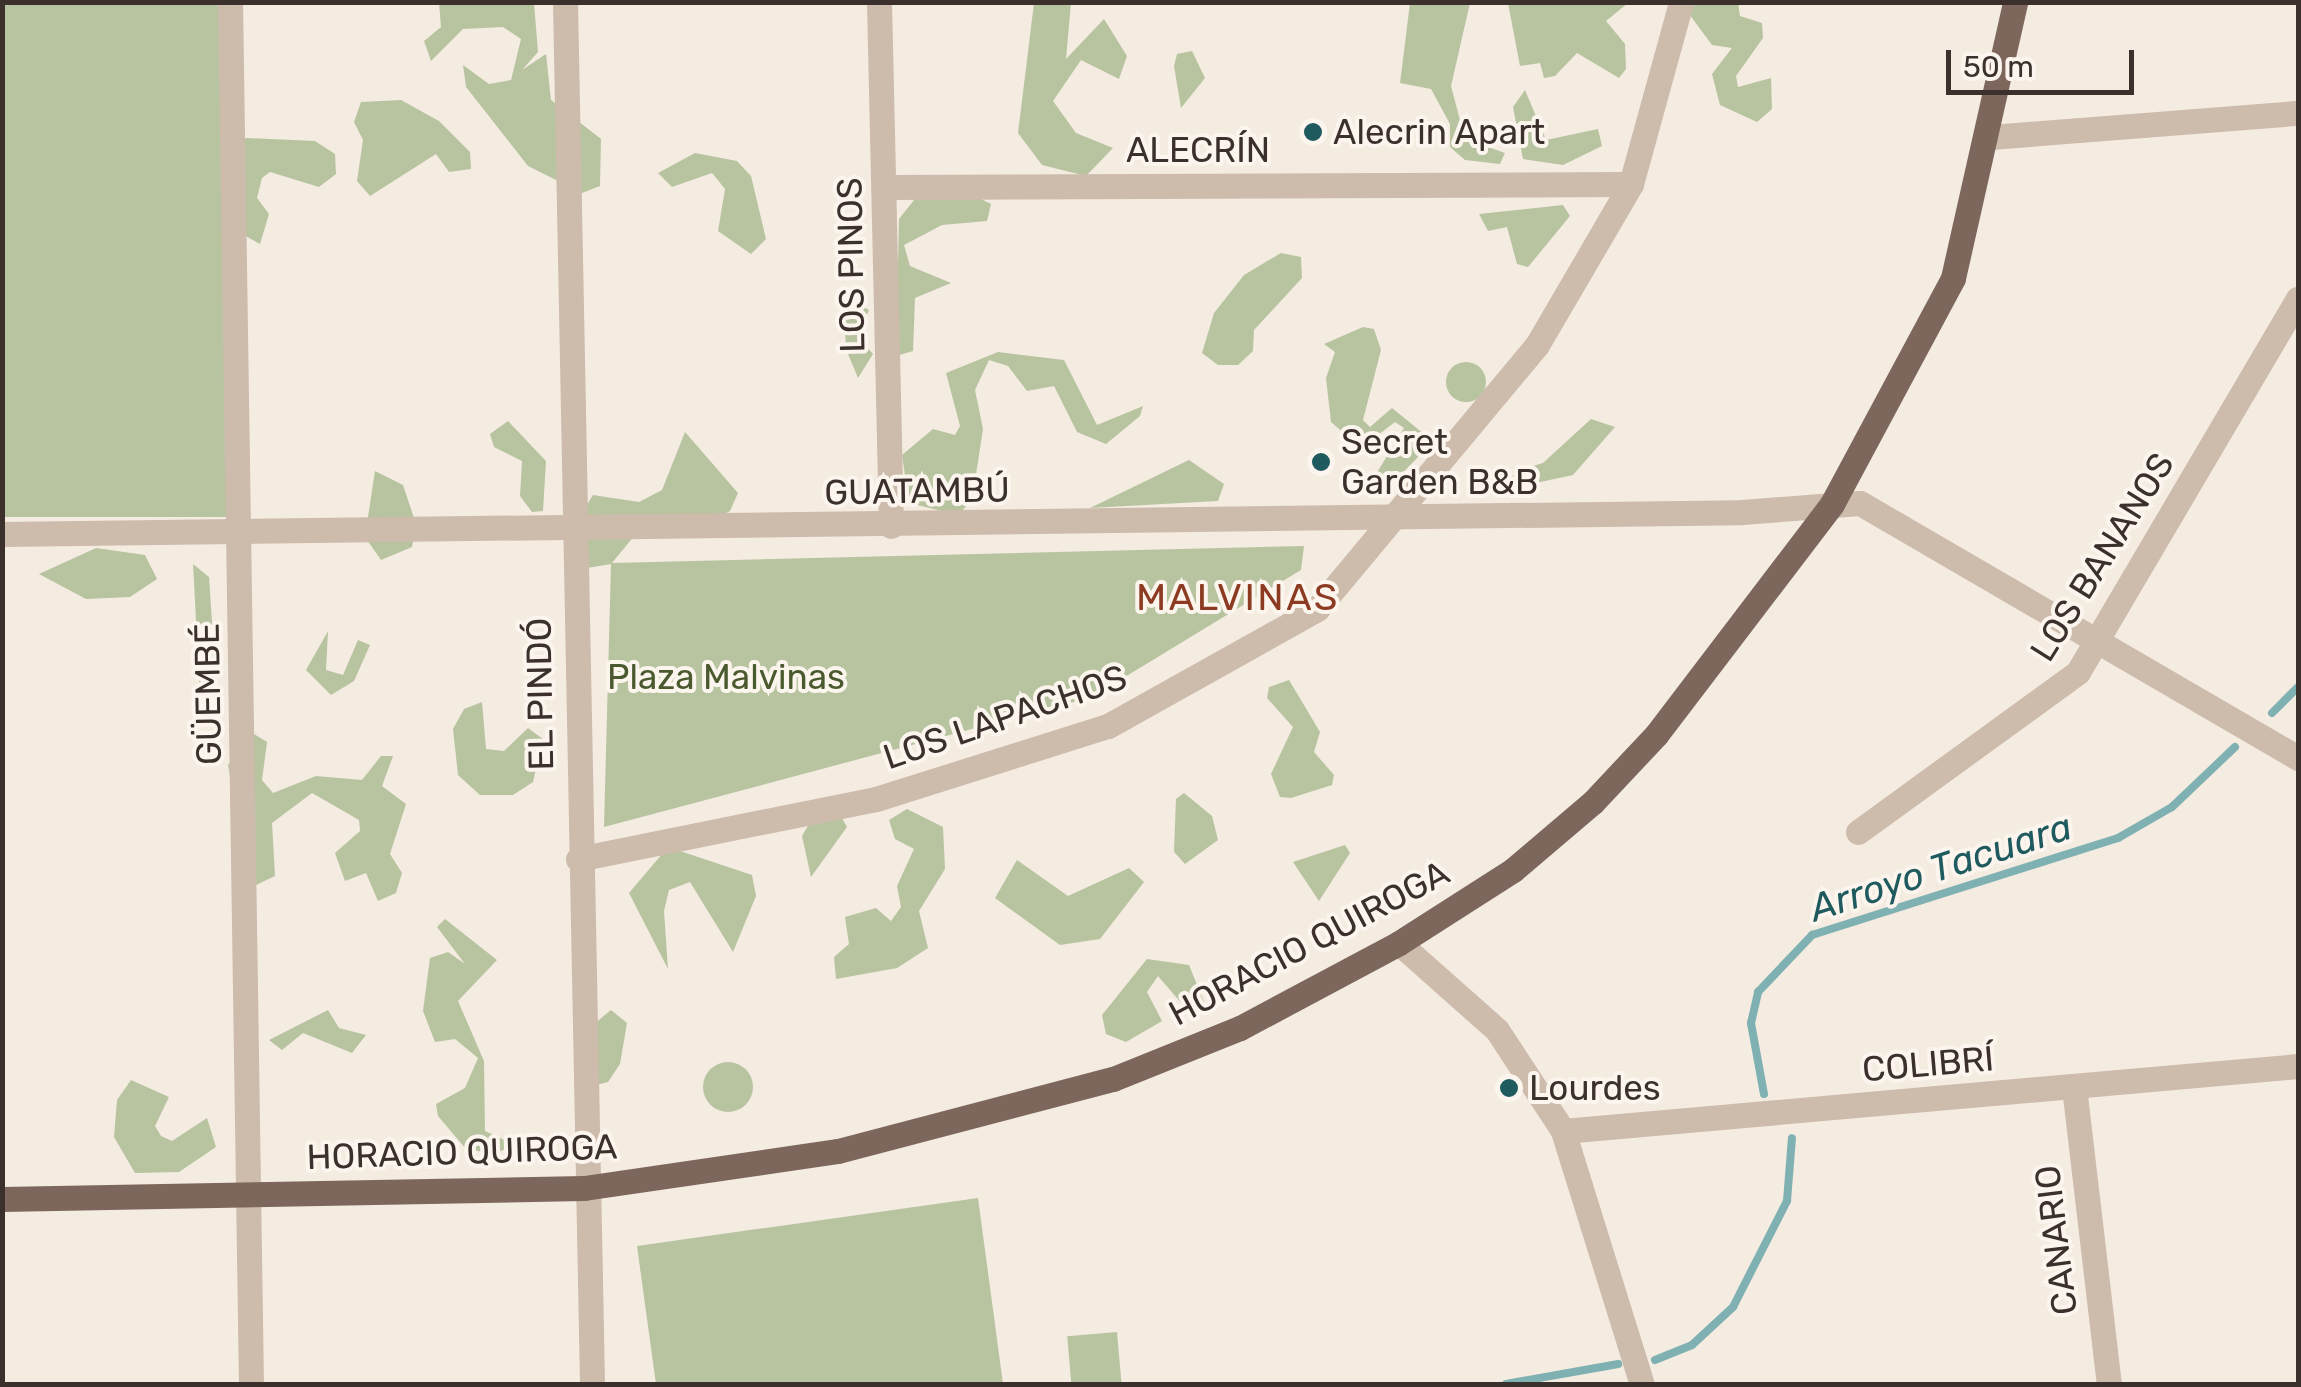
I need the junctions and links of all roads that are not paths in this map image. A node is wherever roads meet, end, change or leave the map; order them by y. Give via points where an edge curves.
1 (230, 2) edge
2 (565, 2) edge
3 (879, 2) edge
4 (1681, 2) edge
5 (2015, 2) edge
6 (2298, 112) edge
7 (1991, 137) junction
8 (1630, 184) junction
9 (885, 186) junction
10 (2298, 299) edge
11 (1832, 504) junction
12 (1399, 518) junction
13 (891, 526) junction
14 (572, 532) junction
15 (2, 534) edge
16 (241, 535) junction
17 (2097, 644) junction
18 (2298, 758) edge
19 (1858, 832) dead end
20 (578, 859) junction
21 (1400, 942) junction
22 (2298, 1066) edge
23 (2074, 1087) junction
24 (1563, 1131) junction
25 (584, 1188) junction
26 (250, 1194) junction
27 (2, 1199) edge
28 (1640, 1379) edge
29 (251, 1384) edge
30 (592, 1384) edge
31 (2108, 1384) edge

1 - 16 street, GÜEMBÉ
2 - 14 street, EL PINDÓ
3 - 9 street, LOS PINOS
4 - 8 street, LOS LAPACHOS
5 - 7 main road, HORACIO QUIROGA
6 - 7 street
7 - 11 main road, HORACIO QUIROGA via 1953,278
8 - 9 street, ALECRÍN
8 - 12 street, LOS LAPACHOS via 1537,346
9 - 13 street, LOS PINOS
10 - 17 street, LOS BANANOS
11 - 12 street, GUATAMBÚ
11 - 17 street, GUATAMBÚ via 1880,511
11 - 21 main road, HORACIO QUIROGA via 1656,735 1593,802 1513,870
12 - 13 street, GUATAMBÚ
12 - 20 street, LOS LAPACHOS via 1294,627 1108,726 876,799
13 - 14 street, GUATAMBÚ
14 - 16 street, GUATAMBÚ
14 - 20 street, EL PINDÓ
15 - 16 street, GUATAMBÚ
16 - 26 street, GÜEMBÉ
17 - 18 street, GUATAMBÚ
17 - 19 street, LOS BANANOS via 2058,694
20 - 25 street, EL PINDÓ
21 - 24 street via 1497,1030
21 - 25 main road, HORACIO QUIROGA via 1240,1028 1002,1114 838,1151
22 - 23 street, COLIBRÍ
23 - 24 street, COLIBRÍ
23 - 31 street, CANARIO
24 - 28 street
25 - 26 main road, HORACIO QUIROGA
25 - 30 street, EL PINDÓ
26 - 27 main road, HORACIO QUIROGA
26 - 29 street, GÜEMBÉ

